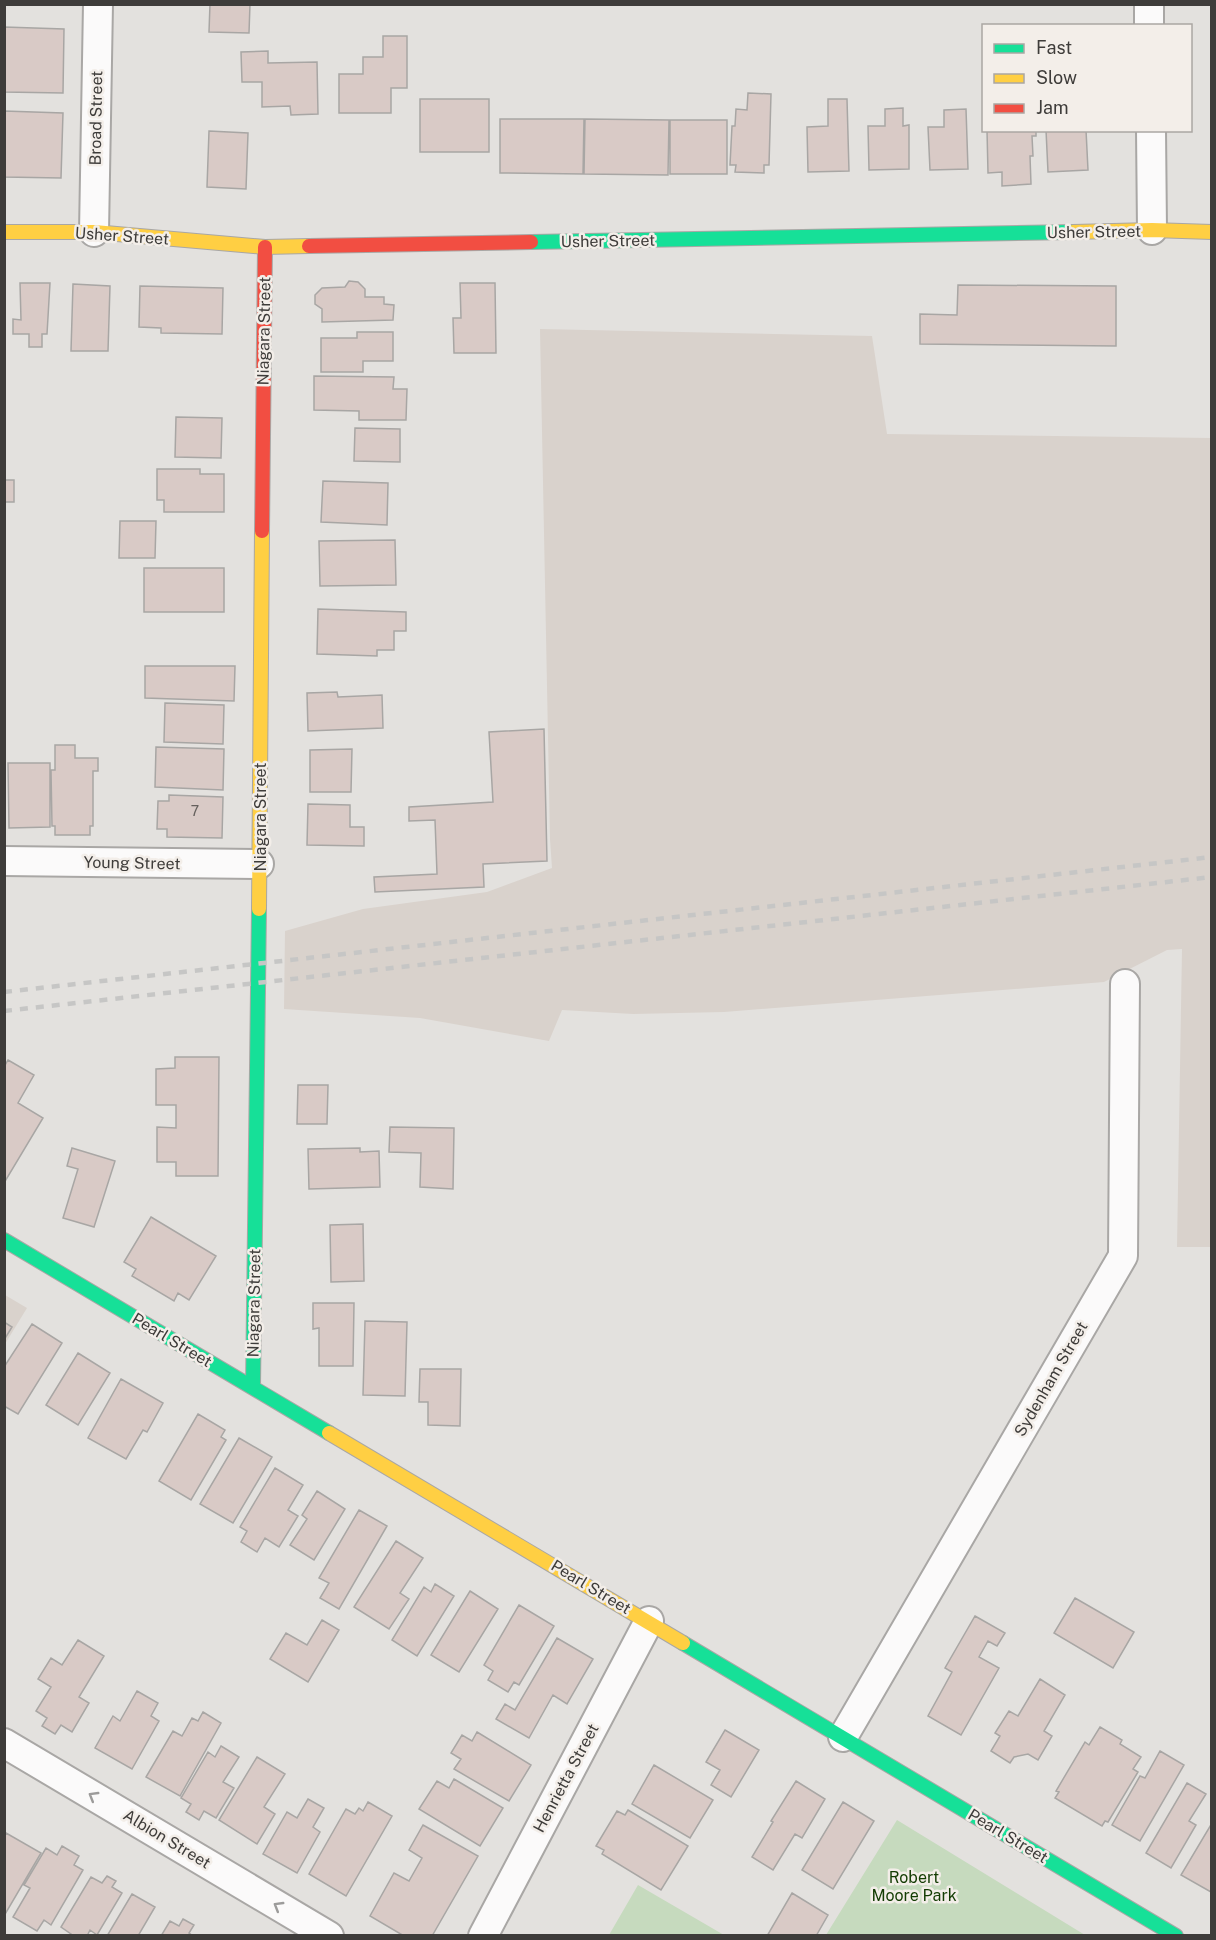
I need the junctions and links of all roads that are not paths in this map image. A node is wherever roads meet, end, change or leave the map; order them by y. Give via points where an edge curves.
1 (98, 4) edge
2 (1149, 4) edge
3 (1149, 24) edge
4 (1151, 132) edge
5 (1152, 231) junction
6 (4, 232) edge
7 (94, 232) junction
8 (1212, 232) edge
9 (265, 247) junction
10 (4, 861) edge
11 (259, 864) junction
12 (1125, 984) dead end
13 (4, 1240) edge
14 (253, 1387) junction
15 (649, 1621) junction
16 (843, 1737) junction
17 (4, 1743) edge
18 (329, 1935) edge
19 (483, 1935) edge
20 (1176, 1935) edge

1 - 7 street, Broad Street
2 - 3 street
4 - 5 street
5 - 8 street, Usher Street
5 - 9 street, Usher Street
6 - 7 street, Usher Street
7 - 9 street, Usher Street
9 - 11 street, Niagara Street
10 - 11 street, Young Street
11 - 14 street, Niagara Street
12 - 16 street, Sydenham Street via 1122,1256
13 - 14 street, Pearl Street
14 - 15 street, Pearl Street
15 - 16 street, Pearl Street
15 - 19 street, Henrietta Street
16 - 20 street, Pearl Street
18 -> 17 street, Albion Street

